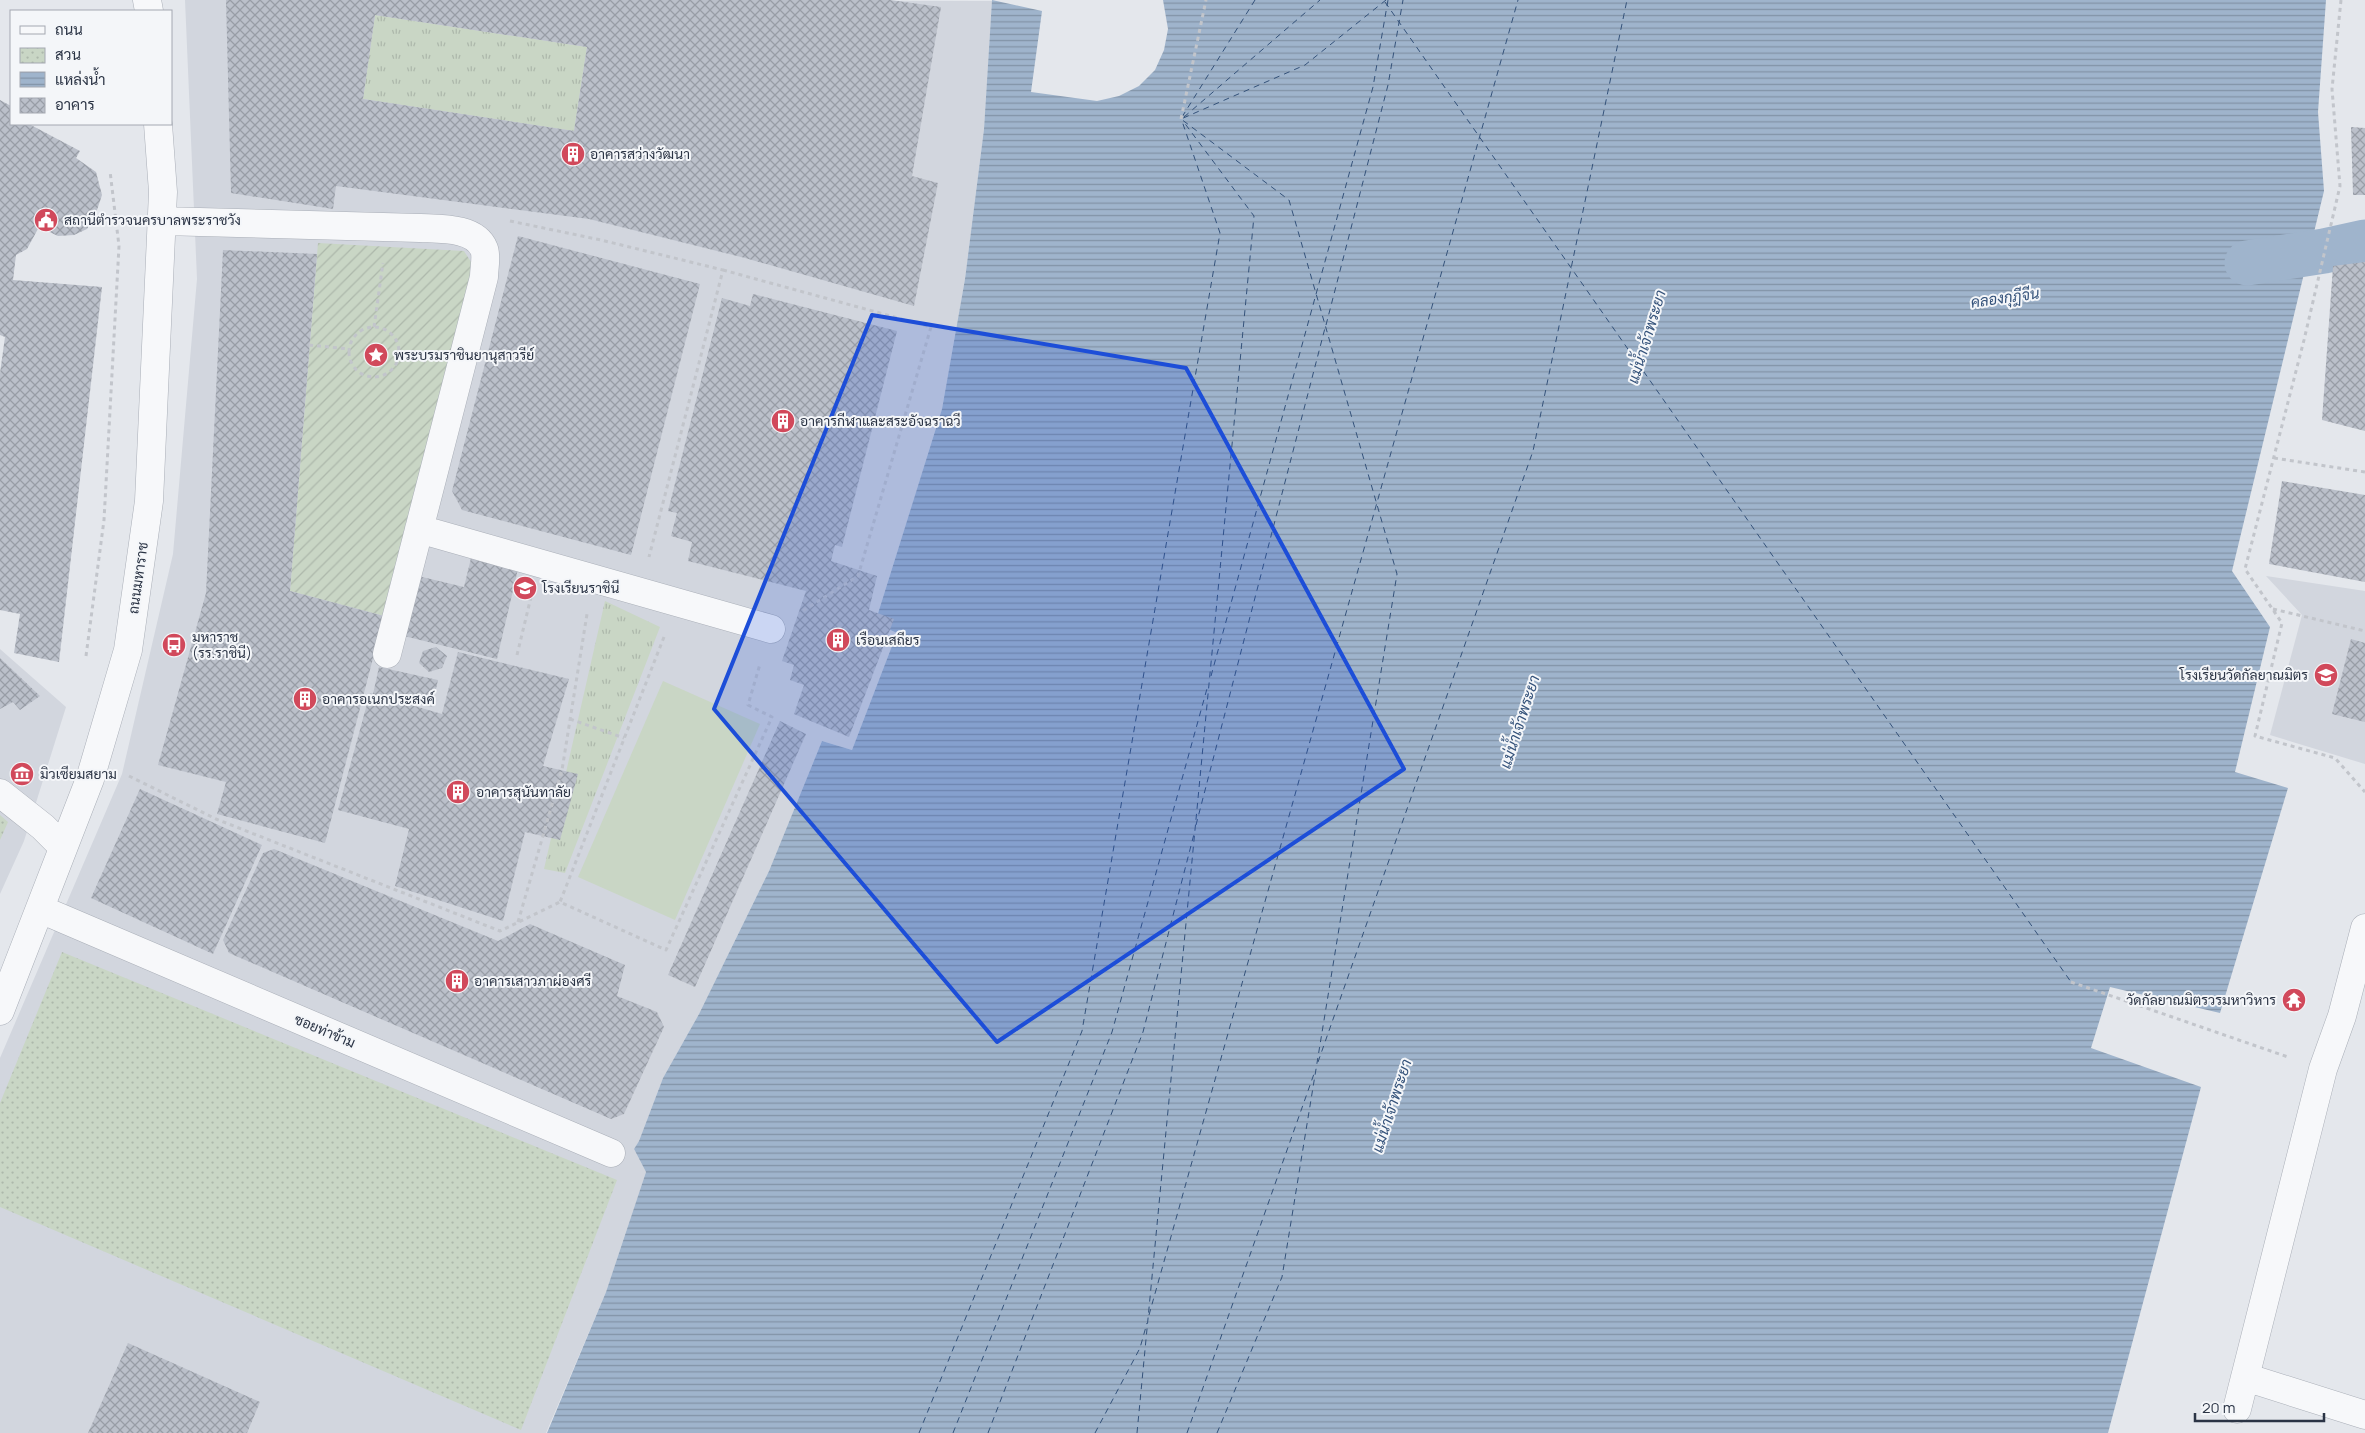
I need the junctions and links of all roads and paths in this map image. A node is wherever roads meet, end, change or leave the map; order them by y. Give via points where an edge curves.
1 (1206, 0) edge
2 (2341, 0) edge
3 (1181, 119) dead end
4 (158, 125) edge
5 (110, 171) dead end
6 (114, 199) junction
7 (120, 199) dead end
8 (162, 221) junction
9 (388, 227) junction
10 (476, 237) junction
11 (723, 270) junction
12 (374, 327) junction
13 (310, 345) dead end
14 (348, 349) junction
15 (2274, 458) junction
16 (2365, 472) edge
17 (419, 529) junction
18 (539, 563) junction
19 (593, 578) junction
20 (640, 592) junction
21 (677, 603) junction
22 (2272, 609) junction
23 (771, 629) junction
24 (2365, 632) edge
25 (387, 654) dead end
26 (517, 655) dead end
27 (85, 659) dead end
28 (570, 719) junction
29 (624, 738) junction
30 (128, 775) dead end
31 (2365, 792) edge
32 (0, 793) edge
33 (63, 847) junction
34 (560, 902) junction
35 (40, 909) junction
36 (518, 922) junction
37 (2365, 928) edge
38 (2071, 982) dead end
39 (0, 1011) edge
40 (2323, 1069) junction
41 (611, 1153) dead end
42 (2245, 1377) junction
43 (2237, 1409) dead end
44 (2365, 1416) edge

1 - 3 path
2 - 15 path via 2332,90 2340,186
4 - 8 street, ถนนมหาราช
5 - 6 path
6 - 7 path
6 - 27 path via 119,246 104,520
8 - 9 street
8 - 33 street, ถนนมหาราช via 149,501 128,650 90,779
9 - 10 street via 454,230
9 - 12 path
10 - 11 path via 512,220
10 - 17 street via 485,250 484,277
11 - 20 path
11 - 23 path via 931,327 858,576
12 - 14 path via 356,334
12 - 14 path via 387,330 398,343 398,360 389,373 381,377 364,376 352,366
13 - 14 path
15 - 16 path
15 - 22 path via 2246,569
17 - 18 street
17 - 25 street
18 - 19 street
18 - 26 path
19 - 20 street
19 - 28 path
20 - 21 street
21 - 23 street
21 - 29 path
22 - 24 path
22 - 31 path via 2282,623 2254,736 2335,758
23 - 34 path via 748,705 772,717 666,950
28 - 29 path
28 - 36 path via 562,770
29 - 34 path
30 - 36 path via 216,819 500,931
32 - 33 street
33 - 35 street, ถนนมหาราช
34 - 36 path
35 - 39 street, ถนนมหาราช
35 - 41 street, ซอยท่าข้าม
37 - 40 street via 2342,1016
38 - 40 path
40 - 42 street
42 - 43 street
42 - 44 street

